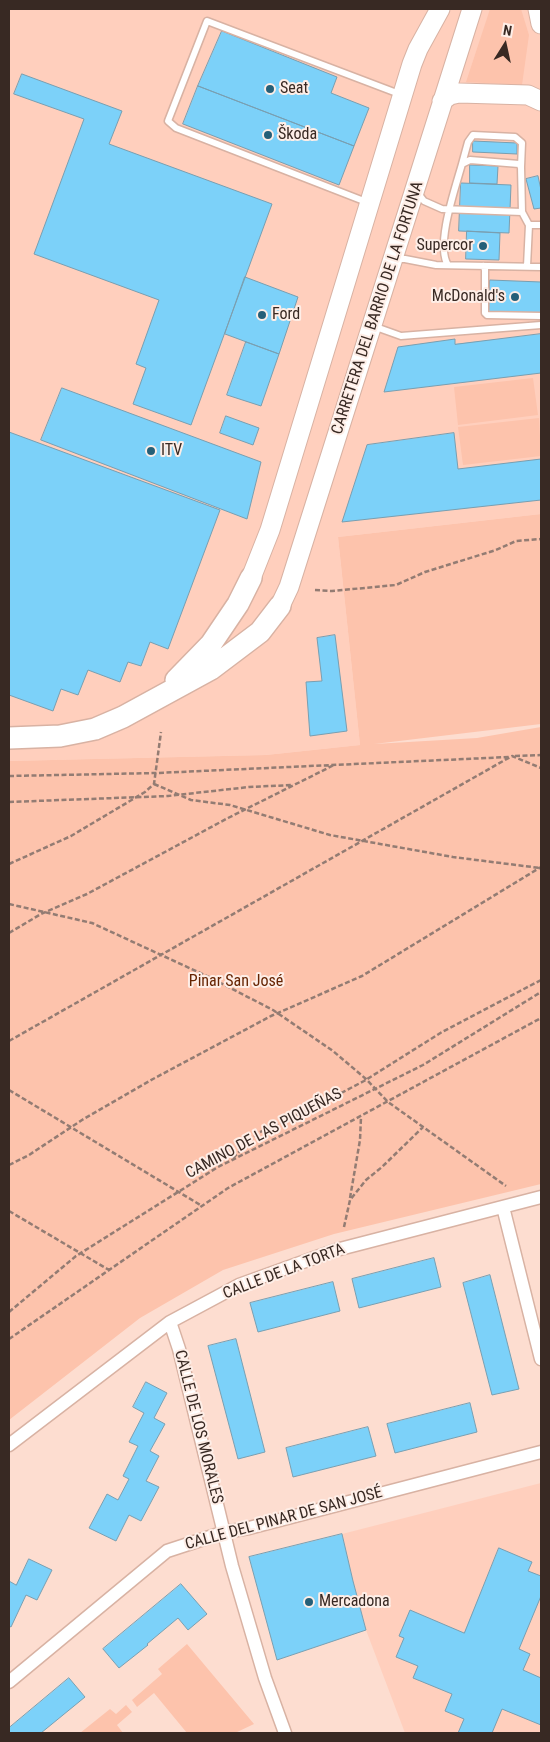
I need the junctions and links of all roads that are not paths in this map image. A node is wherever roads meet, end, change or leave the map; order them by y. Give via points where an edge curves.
1 (440, 9) edge
2 (472, 9) edge
3 (538, 9) edge
4 (541, 24) edge
5 (403, 95) junction
6 (442, 101) junction
7 (541, 101) edge
8 (462, 164) junction
9 (521, 167) junction
10 (416, 188) junction
11 (370, 203) junction
12 (450, 210) junction
13 (522, 212) junction
14 (529, 225) junction
15 (541, 225) edge
16 (393, 260) junction
17 (448, 265) junction
18 (483, 266) junction
19 (527, 266) junction
20 (541, 267) edge
21 (541, 316) edge
22 (372, 325) junction
23 (541, 325) edge
24 (252, 578) junction
25 (280, 606) junction
26 (161, 697) junction
27 (9, 738) edge
28 (541, 1198) edge
29 (503, 1207) junction
30 (170, 1322) junction
31 (541, 1359) edge
32 (9, 1445) edge
33 (541, 1452) edge
34 (225, 1532) junction
35 (9, 1682) edge
36 (284, 1733) edge

1 - 5 main road, CARRETERA DEL BARRIO DE LA FORTUNA via 418,49
2 - 6 main road, CARRETERA DEL BARRIO DE LA FORTUNA
3 - 4 main road
5 - 11 main road, CARRETERA DEL BARRIO DE LA FORTUNA
5 - 11 lane via 206,21 168,121 176,128
6 - 7 main road via 459,93 528,95
6 - 10 main road, CARRETERA DEL BARRIO DE LA FORTUNA
8 - 9 lane via 470,160 516,163
8 - 9 lane via 473,135 515,137 522,144
8 - 12 lane
9 - 13 lane
10 - 12 lane via 424,201
10 - 16 main road, CARRETERA DEL BARRIO DE LA FORTUNA
11 - 24 main road, CARRETERA DEL BARRIO DE LA FORTUNA via 270,530
12 - 13 lane
12 - 17 lane via 446,221 445,260
13 - 14 lane
14 - 15 lane
14 - 19 lane
16 - 17 lane
16 - 22 main road, CARRETERA DEL BARRIO DE LA FORTUNA
17 - 18 lane
18 - 19 lane
18 - 21 lane via 487,315
19 - 20 lane
22 - 23 lane via 401,336
22 - 25 main road, CARRETERA DEL BARRIO DE LA FORTUNA via 290,586
24 - 25 main road, CARRETERA DEL BARRIO DE LA FORTUNA via 246,603 250,613 259,616
24 - 26 main road, CARRETERA DEL BARRIO DE LA FORTUNA via 211,644
25 - 26 main road, CARRETERA DEL BARRIO DE LA FORTUNA via 260,632 211,669
26 - 27 main road, CARRETERA DEL BARRIO DE LA FORTUNA via 95,729 60,736
28 - 29 street, CALLE DE LA TORTA
29 - 30 street, CALLE DE LA TORTA via 336,1250 239,1285
29 - 31 street
30 - 32 street, CALLE DE LA TORTA
30 - 34 street, CALLE DE LOS MORALES
33 - 34 street, CALLE DEL PINAR DE SAN JOSÉ
34 - 35 street, CALLE DEL PINAR DE SAN JOSÉ via 166,1551
34 - 36 street, CALLE DE LOS MORALES via 232,1566

